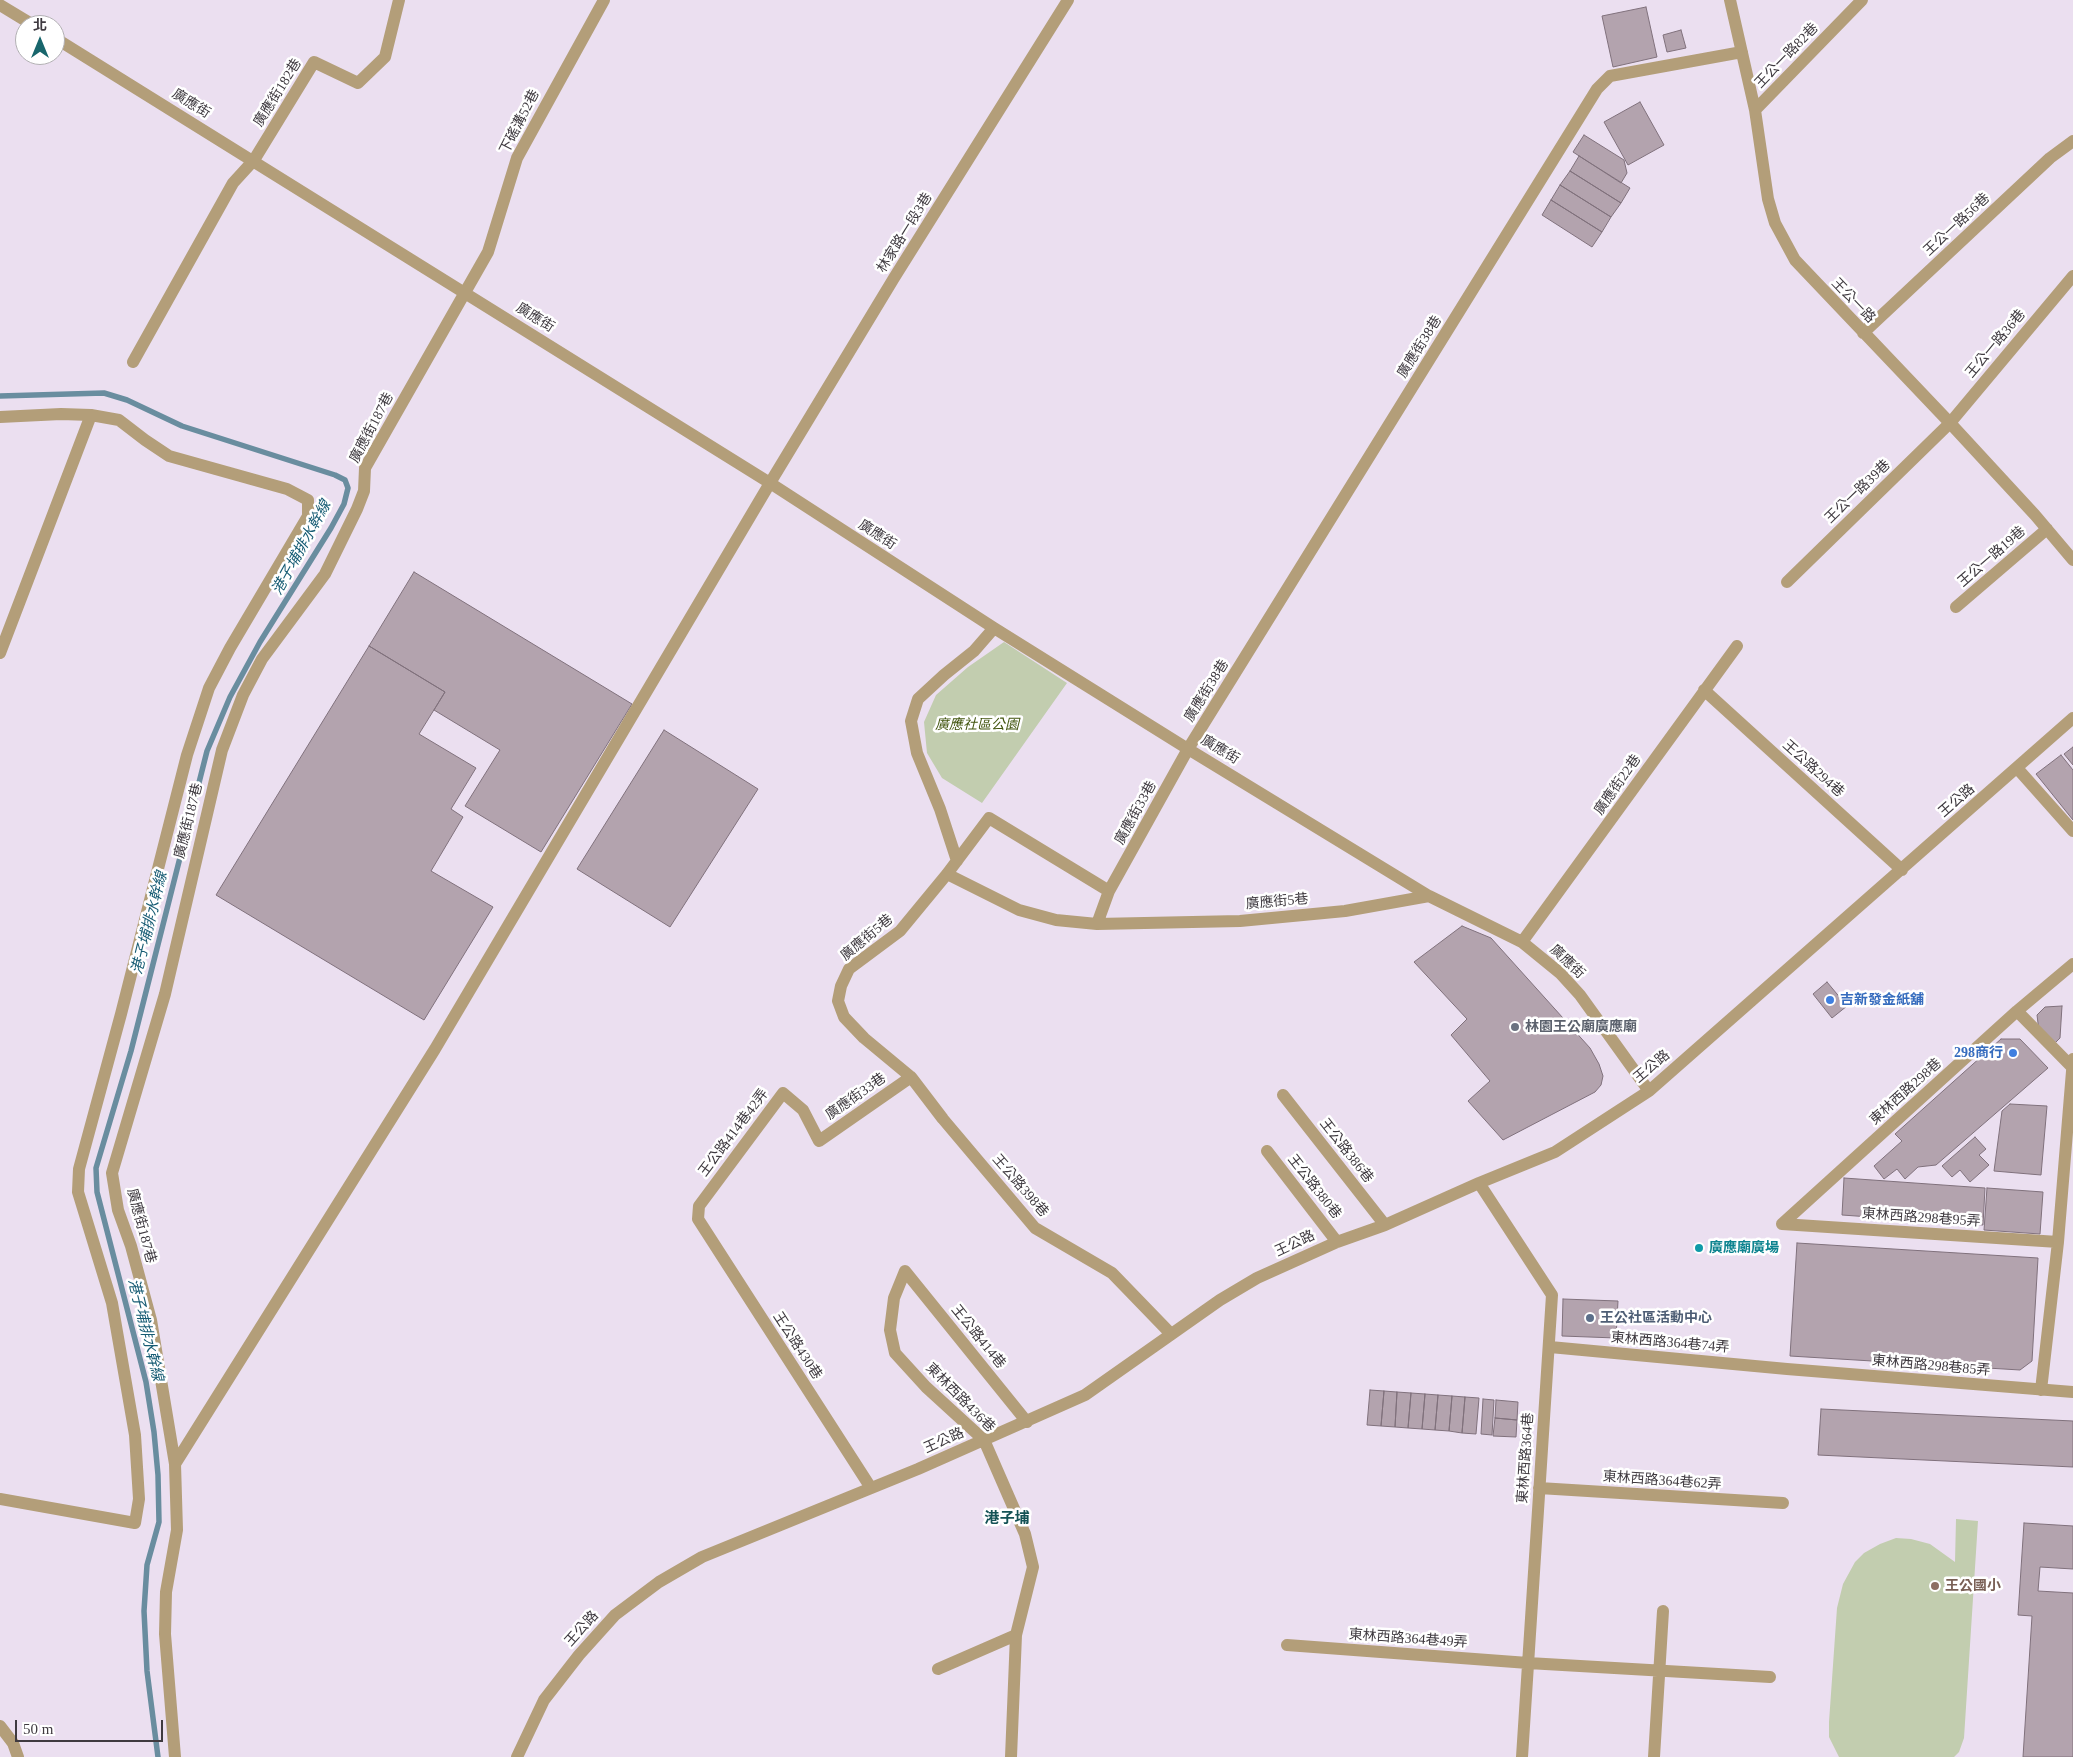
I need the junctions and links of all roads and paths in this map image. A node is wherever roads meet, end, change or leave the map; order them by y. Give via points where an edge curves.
1 (399, 0) edge
2 (604, 0) edge
3 (1068, 0) edge
4 (1730, 0) edge
5 (1862, 0) edge
6 (0, 5) edge
7 (16, 15) edge
8 (65, 44) edge
9 (1742, 52) junction
10 (1755, 110) junction
11 (2073, 141) edge
12 (254, 160) junction
13 (2069, 280) edge
14 (466, 292) junction
15 (1863, 333) junction
16 (133, 362) dead end
17 (91, 415) junction
18 (0, 417) edge
19 (1950, 423) junction
20 (770, 483) junction
21 (2047, 529) junction
22 (2073, 560) edge
23 (1787, 582) dead end
24 (1956, 607) dead end
25 (994, 628) junction
26 (1737, 646) dead end
27 (0, 653) edge
28 (1704, 690) junction
29 (2073, 718) edge
30 (1188, 749) junction
31 (2017, 768) junction
32 (2073, 831) edge
33 (957, 861) junction
34 (1902, 870) junction
35 (947, 874) junction
36 (1109, 891) junction
37 (1428, 896) junction
38 (1097, 924) junction
39 (1522, 942) junction
40 (2073, 964) edge
41 (2017, 1012) junction
42 (2073, 1063) edge
43 (910, 1077) junction
44 (1649, 1090) junction
45 (1283, 1096) dead end
46 (819, 1141) joint
47 (1267, 1151) dead end
48 (1479, 1183) junction
49 (698, 1219) joint
50 (1782, 1224) joint
51 (1385, 1225) junction
52 (1337, 1242) junction
53 (2058, 1242) junction
54 (905, 1271) joint
55 (1171, 1334) junction
56 (1550, 1347) junction
57 (1787, 1370) joint
58 (2041, 1390) junction
59 (2073, 1392) edge
60 (1027, 1422) junction
61 (984, 1440) junction
62 (175, 1464) junction
63 (871, 1488) junction
64 (1539, 1488) junction
65 (0, 1499) edge
66 (1783, 1503) dead end
67 (1663, 1611) dead end
68 (1016, 1635) junction
69 (1287, 1645) dead end
70 (1528, 1663) junction
71 (938, 1669) dead end
72 (1659, 1670) junction
73 (1770, 1677) dead end
74 (0, 1726) edge
75 (18, 1757) edge
76 (175, 1757) edge
77 (517, 1757) edge
78 (1011, 1757) edge
79 (1522, 1757) edge
80 (1654, 1757) edge

1 - 12 street, 廣應街182巷 via 385,57 358,83 314,62
2 - 14 street, 下磘溝52巷 via 517,158 488,252
3 - 20 street, 林家路一段3巷
4 - 9 street, 王公一路
5 - 10 street, 王公一路82巷
6 - 7 street
8 - 12 street, 廣應街
9 - 10 street, 王公一路
9 - 30 street, 廣應街38巷 via 1610,76 1597,89
10 - 15 street, 王公一路 via 1768,198 1783,242 1795,260
11 - 15 street, 王公一路56巷 via 2050,158
12 - 14 street, 廣應街
12 - 16 street via 233,183
13 - 19 street, 王公一路36巷
14 - 20 street, 廣應街
14 - 62 street, 廣應街187巷 via 365,468 364,491 325,574 262,659 243,695 222,750 165,994 112,1173 118,1210 151,1320
15 - 19 street, 王公一路
17 - 18 street
17 - 27 street
17 - 65 street via 119,420 169,456 287,489 308,500 308,516 209,688 187,755 79,1169 78,1192 112,1303 135,1434 139,1499 135,1523
19 - 21 street, 王公一路
19 - 23 street, 王公一路39巷
20 - 25 street, 廣應街
20 - 62 street, 林家路一段3巷 via 435,1049
21 - 22 street, 王公一路
21 - 24 street, 王公一路19巷
25 - 30 street, 廣應街
25 - 33 street via 974,651 918,699 910,721 917,753
26 - 28 street, 廣應街22巷
28 - 34 street, 王公路294巷
28 - 39 street, 廣應街22巷
29 - 31 street, 王公路
30 - 36 street, 廣應街33巷
30 - 37 street, 廣應街
31 - 32 street
31 - 34 street, 王公路
33 - 35 street, 廣應街5巷
33 - 36 street, 廣應街5巷 via 989,818
34 - 44 street, 王公路
35 - 38 street, 廣應街5巷 via 1018,910 1056,920
35 - 43 street, 廣應街5巷 via 900,931 850,970 841,986 838,1001 844,1017
36 - 38 street, 廣應街33巷
37 - 38 street, 廣應街5巷 via 1345,911 1240,921
37 - 39 street, 廣應街
39 - 44 street, 廣應街 via 1560,973 1580,995
40 - 41 street, 東林西路298巷
41 - 42 street
41 - 50 street, 東林西路298巷
42 - 53 street
43 - 46 street, 廣應街33巷
43 - 55 street, 王公路398巷 via 1034,1228 1112,1273
44 - 48 street, 王公路 via 1555,1152
45 - 51 street, 王公路386巷
46 - 49 street, 王公路414巷42弄 via 803,1110 783,1092 699,1206
47 - 52 street, 王公路380巷
48 - 51 street, 王公路
48 - 56 street, 東林西路364巷 via 1552,1295
49 - 63 street, 王公路430巷
50 - 53 street, 東林西路298巷95弄
51 - 52 street, 王公路
52 - 55 street, 王公路 via 1257,1278
53 - 58 street
54 - 60 street, 王公路414巷
54 - 61 street, 東林西路436巷 via 894,1298 890,1330 895,1353 926,1387
55 - 60 street, 王公路 via 1085,1394
56 - 57 street, 東林西路364巷74弄
56 - 64 street, 東林西路364巷
57 - 58 street, 東林西路298巷85弄
58 - 59 street, 東林西路298巷85弄
60 - 61 street, 王公路
61 - 63 street, 王公路
61 - 68 street, 東林西路436巷 via 1026,1534 1033,1567
62 - 76 street, 廣應街187巷 via 177,1530 166,1592 165,1634
63 - 77 street, 王公路 via 702,1557 651,1588 615,1616 579,1654 544,1700
64 - 66 street, 東林西路364巷62弄
64 - 70 street, 東林西路364巷
67 - 72 street
68 - 71 street
68 - 78 street, 東林西路436巷
69 - 70 street, 東林西路364巷49弄
70 - 72 street, 東林西路364巷49弄
70 - 79 street, 東林西路364巷
72 - 73 street, 東林西路364巷49弄
72 - 80 street
74 - 75 street via 13,1743

